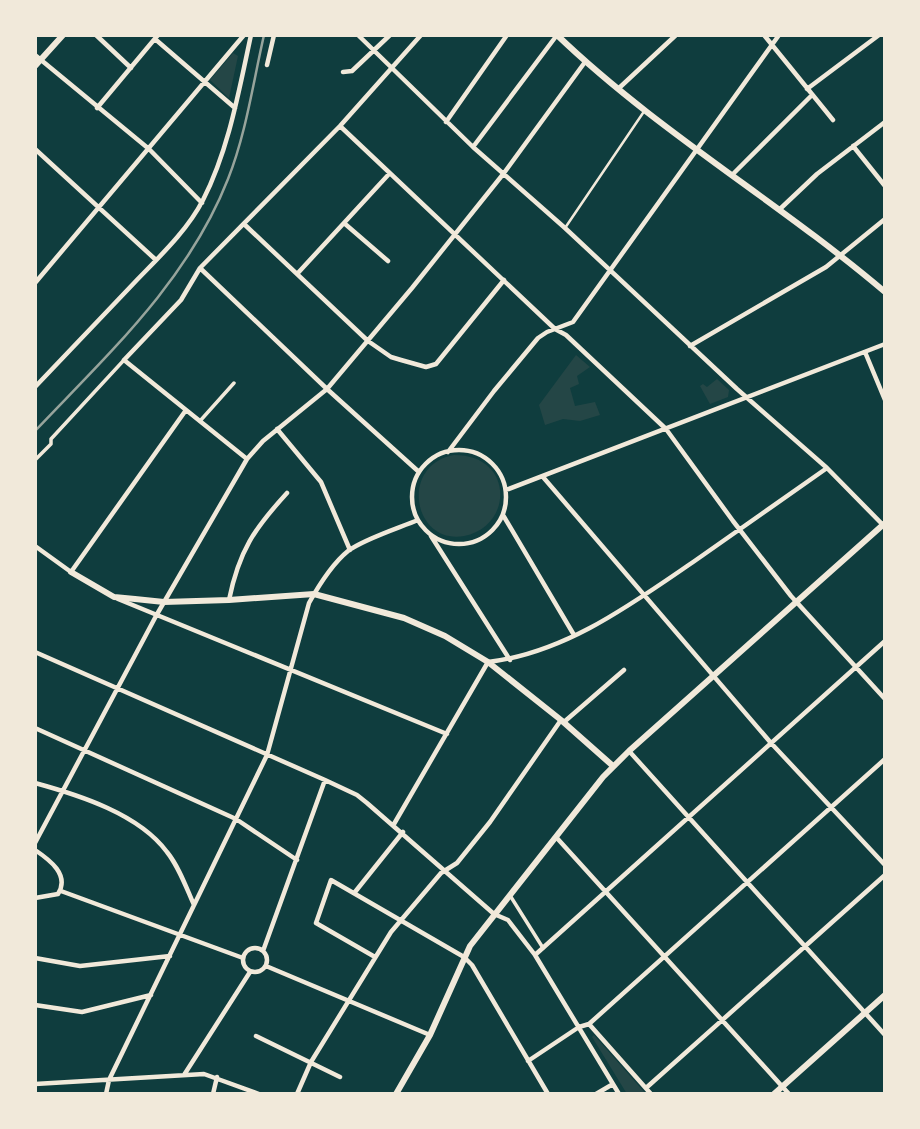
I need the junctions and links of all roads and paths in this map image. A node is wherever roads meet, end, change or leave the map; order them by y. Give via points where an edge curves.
1 (63, 35) edge
2 (96, 35) edge
3 (244, 35) edge
4 (251, 35) edge
5 (274, 35) edge
6 (358, 35) edge
7 (390, 35) edge
8 (421, 35) edge
9 (507, 35) edge
10 (557, 35) edge
11 (676, 35) edge
12 (764, 35) edge
13 (779, 35) edge
14 (879, 35) edge
15 (156, 37) edge
16 (772, 45) junction
17 (373, 50) junction
18 (38, 57) edge
19 (585, 62) junction
20 (267, 65) dead end
21 (35, 66) edge
22 (131, 68) junction
23 (392, 70) junction
24 (343, 72) dead end
25 (205, 83) junction
26 (618, 89) junction
27 (807, 89) junction
28 (812, 95) junction
29 (97, 108) junction
30 (235, 108) junction
31 (645, 110) junction
32 (833, 120) dead end
33 (446, 122) junction
34 (885, 122) edge
35 (340, 126) junction
36 (853, 146) junction
37 (473, 147) junction
38 (35, 149) edge
39 (149, 149) junction
40 (698, 150) junction
41 (504, 173) junction
42 (389, 174) junction
43 (732, 175) junction
44 (885, 186) edge
45 (202, 202) junction
46 (99, 208) junction
47 (780, 209) junction
48 (885, 219) edge
49 (344, 223) junction
50 (244, 224) junction
51 (565, 228) junction
52 (455, 235) junction
53 (842, 256) junction
54 (156, 260) junction
55 (388, 261) dead end
56 (200, 268) junction
57 (610, 271) junction
58 (297, 274) junction
59 (504, 280) junction
60 (35, 283) edge
61 (885, 292) edge
62 (555, 329) junction
63 (368, 341) junction
64 (885, 344) edge
65 (690, 346) junction
66 (865, 352) junction
67 (124, 360) junction
68 (234, 383) dead end
69 (35, 387) edge
70 (327, 389) junction
71 (746, 397) junction
72 (885, 400) edge
73 (186, 410) junction
74 (200, 421) junction
75 (277, 429) junction
76 (666, 429) junction
77 (448, 452) junction
78 (247, 459) junction
79 (35, 460) edge
80 (827, 468) junction
81 (419, 472) junction
82 (543, 477) junction
83 (506, 491) junction
84 (287, 493) dead end
85 (503, 515) junction
86 (418, 520) junction
87 (884, 525) edge
88 (740, 529) junction
89 (430, 535) junction
90 (35, 546) edge
91 (349, 550) junction
92 (71, 572) junction
93 (314, 594) junction
94 (644, 596) junction
95 (114, 597) junction
96 (229, 600) junction
97 (164, 602) junction
98 (796, 602) junction
99 (156, 616) junction
100 (574, 635) junction
101 (885, 641) edge
102 (35, 652) edge
103 (510, 660) junction
104 (488, 662) junction
105 (856, 667) junction
106 (290, 670) junction
107 (624, 670) dead end
108 (713, 676) junction
109 (118, 687) junction
110 (885, 699) edge
111 (562, 721) junction
112 (35, 728) edge
113 (447, 734) junction
114 (771, 743) junction
115 (629, 751) junction
116 (84, 752) junction
117 (267, 755) junction
118 (885, 759) edge
119 (613, 766) junction
120 (326, 780) junction
121 (35, 783) edge
122 (63, 791) junction
123 (831, 807) junction
124 (689, 817) junction
125 (236, 819) junction
126 (394, 824) junction
127 (403, 832) junction
128 (556, 837) junction
129 (35, 843) edge
130 (35, 850) edge
131 (297, 860) junction
132 (885, 865) edge
133 (446, 870) junction
134 (885, 875) edge
135 (747, 883) junction
136 (61, 891) junction
137 (355, 892) junction
138 (606, 892) junction
139 (509, 894) junction
140 (35, 898) edge
141 (194, 905) junction
142 (494, 914) junction
143 (402, 920) junction
144 (181, 935) junction
145 (805, 946) junction
146 (543, 948) junction
147 (263, 951) junction
148 (536, 955) junction
149 (171, 956) junction
150 (375, 957) junction
151 (464, 957) junction
152 (665, 957) junction
153 (35, 958) edge
154 (243, 958) junction
155 (266, 966) junction
156 (250, 972) junction
157 (151, 995) junction
158 (885, 995) edge
159 (348, 1000) junction
160 (35, 1005) edge
161 (865, 1013) junction
162 (722, 1020) junction
163 (589, 1024) junction
164 (579, 1027) junction
165 (430, 1035) junction
166 (885, 1035) edge
167 (256, 1036) dead end
168 (528, 1061) junction
169 (311, 1062) junction
170 (184, 1075) junction
171 (217, 1077) junction
172 (340, 1077) dead end
173 (109, 1080) junction
174 (35, 1084) edge
175 (613, 1084) junction
176 (782, 1087) junction
177 (646, 1088) junction
178 (106, 1094) edge
179 (213, 1094) edge
180 (259, 1094) edge
181 (297, 1094) edge
182 (396, 1094) edge
183 (548, 1094) edge
184 (596, 1094) edge
185 (619, 1094) edge
186 (651, 1094) edge
187 (774, 1094) edge
188 (789, 1094) edge

1 - 18 street
2 - 22 street
3 - 25 street
4 - 30 street
5 - 20 street
6 - 17 street
7 - 17 street
8 - 23 street
9 - 33 street
10 - 19 street
10 - 37 street
11 - 26 street
12 - 16 street
13 - 16 street
14 - 27 street
15 - 22 street
15 - 25 street
16 - 27 street
16 - 40 street
17 - 23 street
17 - 24 street via 352,71
18 - 21 street
18 - 29 street
19 - 26 street
19 - 41 street
22 - 29 street
23 - 33 street
23 - 35 street
25 - 30 street
25 - 39 street
26 - 31 street
27 - 28 street
28 - 32 street
28 - 43 street
29 - 39 street
30 - 45 street
31 - 40 street
31 - 51 lane
33 - 37 street
34 - 36 street
35 - 42 street
35 - 50 street
36 - 44 street
36 - 47 street
37 - 41 street
38 - 46 street
39 - 45 street
39 - 46 street
40 - 43 street
40 - 57 street
41 - 51 street
41 - 52 street
42 - 49 street
42 - 52 street
43 - 47 street
45 - 54 street
46 - 54 street
46 - 60 street
47 - 53 street
48 - 53 street
49 - 55 street
49 - 58 street
50 - 56 street
50 - 58 street
51 - 57 street
52 - 59 street
52 - 63 street
53 - 61 street
53 - 65 street
54 - 69 street
56 - 67 street via 181,300
56 - 70 street
57 - 62 street via 573,322
57 - 65 street
58 - 63 street
59 - 62 street
59 - 63 street via 432,366 391,357
62 - 76 street
62 - 77 street via 532,345
63 - 70 street
64 - 66 street
65 - 71 street
66 - 71 street
66 - 72 street
67 - 73 street
67 - 79 street
68 - 74 street
70 - 75 street
70 - 81 street
71 - 76 street
71 - 80 street
73 - 74 street
73 - 92 street
74 - 78 street
75 - 78 street
75 - 91 street via 321,482
76 - 82 street
76 - 88 street
77 - 81 street
77 - 83 street via 481,456 498,470
78 - 97 street
80 - 87 street
80 - 88 street
81 - 86 street via 412,496
82 - 83 street
82 - 94 street
83 - 85 street
84 - 96 street via 249,541
85 - 89 street via 488,535 465,544
85 - 100 street
86 - 89 street
86 - 91 street
87 - 98 street
88 - 94 street
88 - 98 street
89 - 103 street
90 - 92 street
91 - 93 street
92 - 95 street
93 - 96 street
93 - 104 street via 426,626
93 - 106 street
94 - 100 street
94 - 108 street
95 - 97 street
95 - 99 street
96 - 97 street
97 - 99 street
98 - 105 street
98 - 108 street
99 - 106 street
99 - 109 street
100 - 103 street
101 - 105 street
102 - 109 street
103 - 104 street
104 - 111 street
104 - 113 street
105 - 110 street
105 - 114 street
106 - 113 street
106 - 117 street
107 - 111 street
108 - 114 street
108 - 115 street
109 - 116 street
109 - 117 street
111 - 119 street
111 - 133 street via 482,832
112 - 116 street
113 - 126 street
114 - 123 street
114 - 124 street
115 - 119 street
115 - 124 street
116 - 122 street
116 - 125 street
117 - 120 street
117 - 125 street
118 - 123 street
119 - 128 street
120 - 126 street via 357,795
120 - 131 street
121 - 122 street
122 - 129 street
122 - 141 street via 150,833 174,862
123 - 132 street
123 - 135 street
124 - 135 street
124 - 138 street
125 - 131 street
125 - 141 street
126 - 127 street
127 - 133 street
127 - 137 street
128 - 138 street
128 - 139 street
130 - 136 street via 57,869
131 - 147 street
133 - 142 street
133 - 143 street
134 - 145 street
135 - 145 street
135 - 152 street
136 - 140 street
136 - 144 street
137 - 143 street
137 - 150 street via 331,880 316,923
138 - 146 street
138 - 152 street
139 - 142 street
139 - 146 street
141 - 144 street
142 - 148 street via 508,920
142 - 151 street
143 - 150 street
143 - 151 street
144 - 149 street
144 - 154 street
145 - 161 street
145 - 162 street
146 - 148 street
147 - 154 street via 254,948
147 - 155 street
148 - 164 street
149 - 153 street via 80,965
149 - 157 street
150 - 159 street
151 - 165 street
151 - 168 street
152 - 162 street
152 - 163 street
154 - 156 street
155 - 156 street
155 - 159 street
156 - 170 street
157 - 160 street via 82,1012
157 - 173 street
158 - 161 street
159 - 165 street
159 - 169 street
161 - 166 street
161 - 176 street
162 - 176 street
162 - 177 street
163 - 164 street
163 - 177 street
164 - 168 street
164 - 175 street
165 - 182 street
167 - 169 street
168 - 183 street
169 - 172 street
169 - 181 street
170 - 171 street
170 - 173 street
171 - 179 street
171 - 180 street
173 - 174 street
173 - 178 street
175 - 184 street
175 - 185 street
176 - 187 street
176 - 188 street
177 - 186 street

